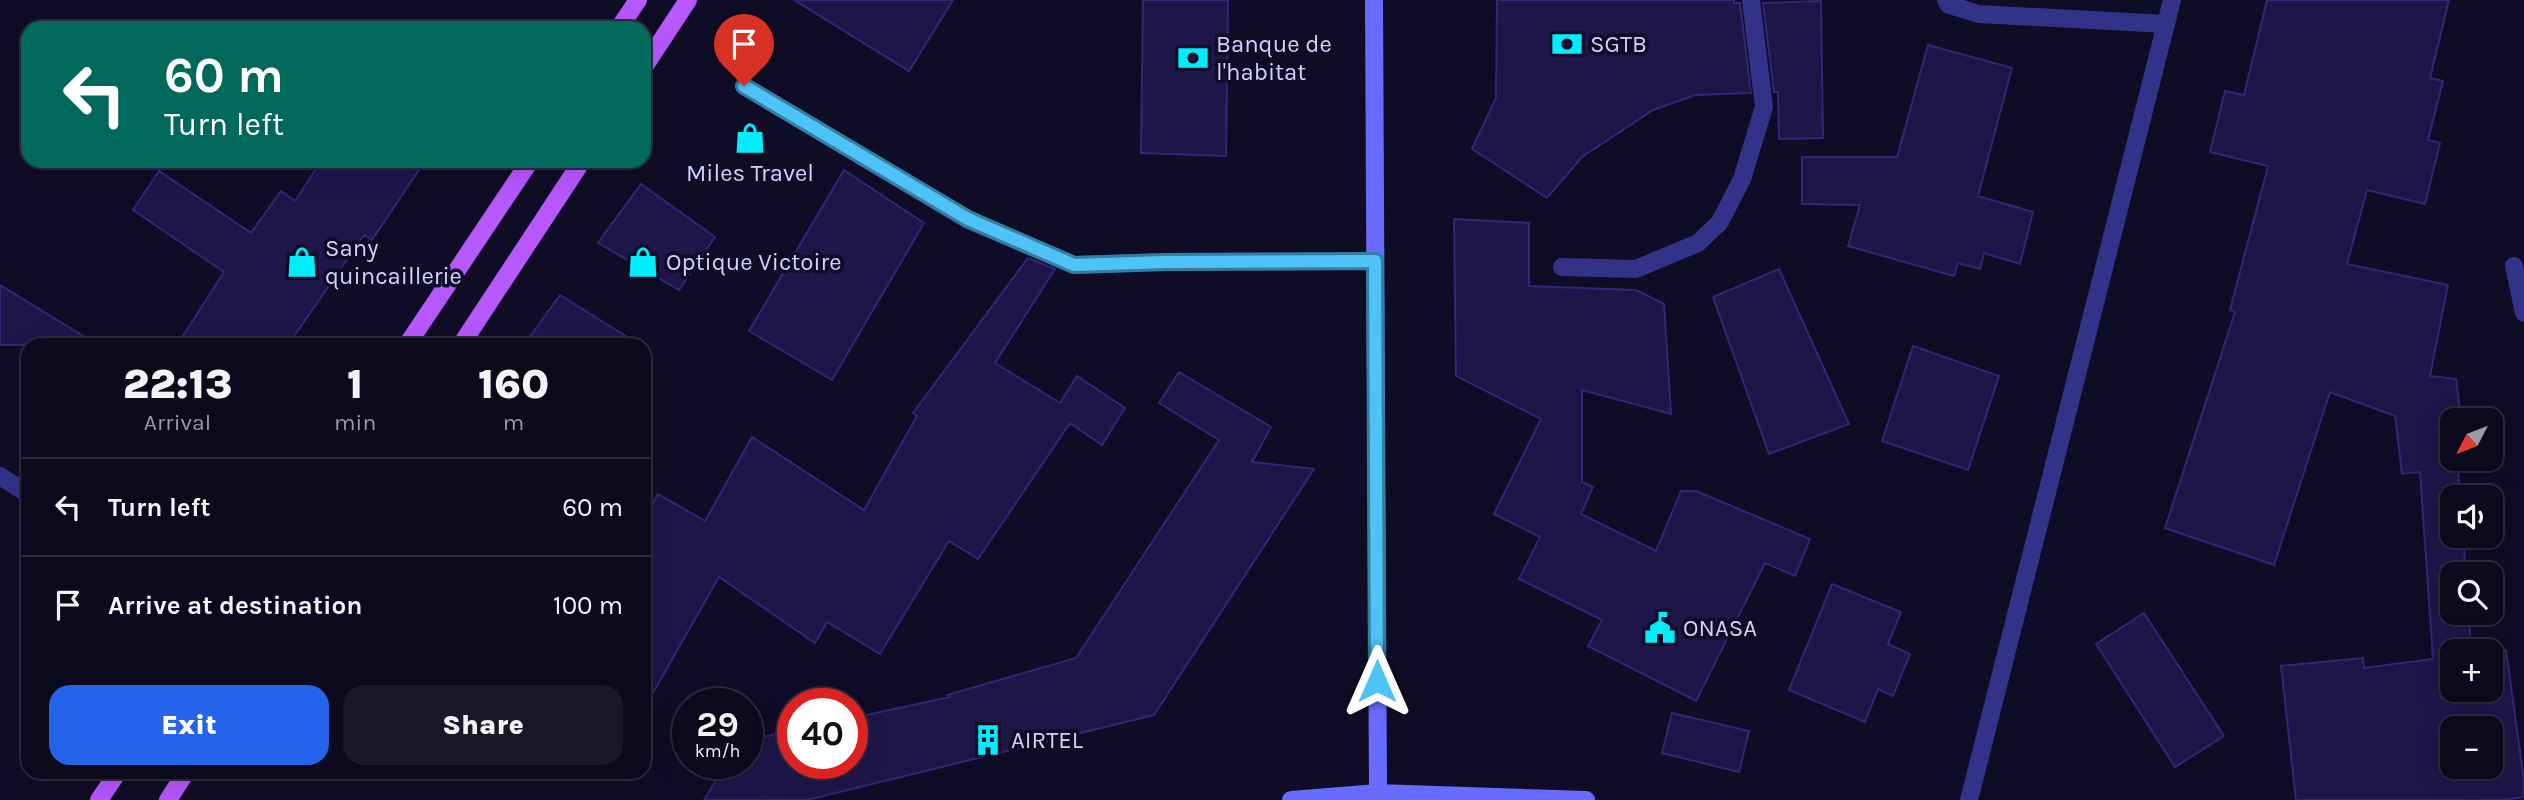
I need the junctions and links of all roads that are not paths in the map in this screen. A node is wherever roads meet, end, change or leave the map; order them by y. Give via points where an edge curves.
1 (638, 0) edge
2 (688, 0) edge
3 (1374, 0) edge
4 (1751, 0) edge
5 (1946, 0) edge
6 (2172, 0) edge
7 (2060, 9) edge
8 (624, 21) edge
9 (2166, 24) junction
10 (651, 56) edge
11 (744, 86) dead end
12 (525, 168) edge
13 (577, 168) edge
14 (1375, 261) junction
15 (2514, 266) dead end
16 (1562, 267) dead end
17 (2524, 313) edge
18 (412, 338) edge
19 (466, 338) edge
20 (0, 476) edge
21 (21, 490) edge
22 (113, 779) edge
23 (182, 779) edge
24 (1378, 793) junction
25 (99, 800) edge
26 (168, 800) edge
27 (1291, 800) edge
28 (1586, 800) edge
29 (1969, 800) edge

1 - 8 main road
2 - 10 main road
3 - 14 street
4 - 16 street via 1764,107 1742,179 1720,222 1698,243 1636,269
5 - 7 street via 1979,14
6 - 9 street
7 - 9 street
9 - 29 street
11 - 14 street via 968,219 1074,265
12 - 18 main road
13 - 19 main road
14 - 24 street
15 - 17 street
20 - 21 street
22 - 25 main road
23 - 26 main road
24 - 27 street
24 - 28 street

